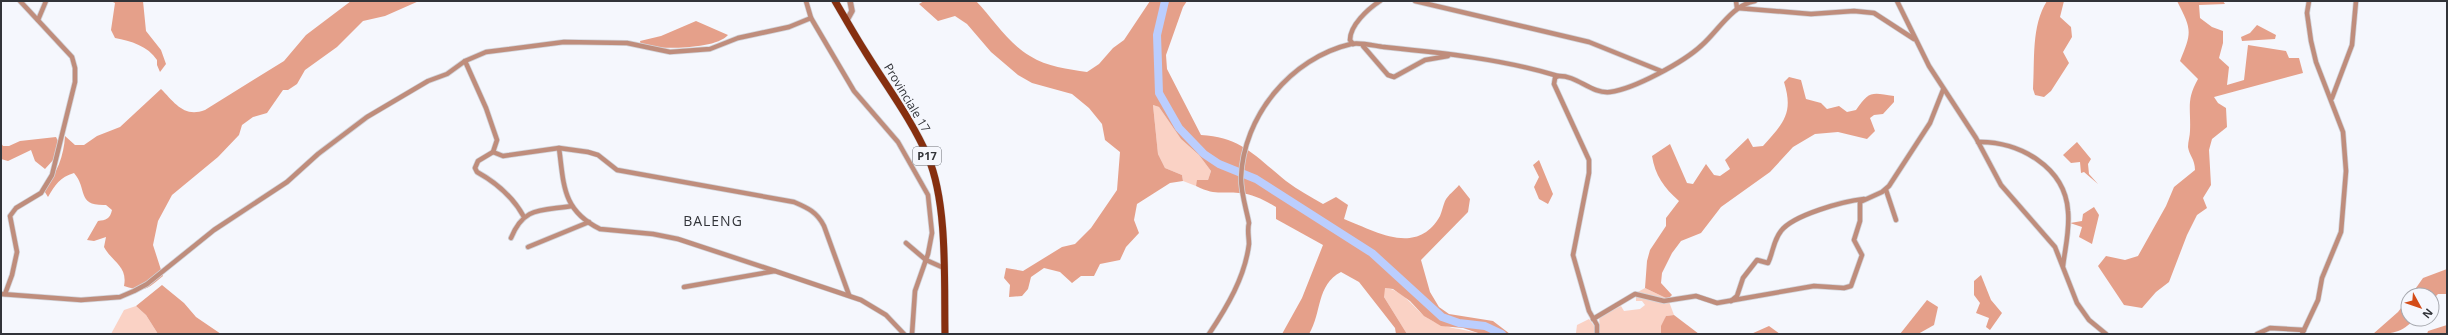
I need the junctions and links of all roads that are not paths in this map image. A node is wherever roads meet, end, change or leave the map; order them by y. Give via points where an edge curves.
1 (20, 1) edge
2 (46, 1) edge
3 (806, 1) edge
4 (835, 1) edge
5 (850, 1) edge
6 (1380, 1) edge
7 (1415, 1) edge
8 (1736, 1) edge
9 (1754, 1) edge
10 (1897, 1) edge
11 (2309, 1) edge
12 (2356, 1) edge
13 (1737, 8) junction
14 (811, 18) junction
15 (38, 20) junction
16 (847, 20) junction
17 (1916, 40) junction
18 (1353, 44) junction
19 (1363, 46) junction
20 (1451, 56) junction
21 (465, 61) junction
22 (1661, 71) junction
23 (1558, 76) junction
24 (1943, 90) junction
25 (2332, 98) junction
26 (1978, 142) junction
27 (559, 148) junction
28 (493, 152) junction
29 (1886, 190) junction
30 (1864, 199) junction
31 (572, 206) junction
32 (524, 217) junction
33 (1896, 220) dead end
34 (589, 222) junction
35 (511, 238) dead end
36 (906, 243) dead end
37 (528, 247) dead end
38 (926, 260) junction
39 (2063, 267) junction
40 (944, 268) junction
41 (775, 271) junction
42 (684, 287) dead end
43 (1, 294) edge
44 (849, 296) junction
45 (1731, 301) junction
46 (1593, 319) junction
47 (2303, 332) edge
48 (904, 334) edge
49 (912, 334) edge
50 (945, 334) edge
51 (1209, 334) edge
52 (1597, 334) edge
53 (2106, 334) edge
54 (2257, 334) edge

1 - 15 street
2 - 15 street
3 - 14 street
4 - 16 main road, Provinciale 17 / P17
5 - 16 street via 852,11
6 - 18 street via 1362,16 1352,32 1350,40
7 - 22 street via 1589,42
8 - 13 street
9 - 13 street
10 - 17 street
11 - 25 street via 2307,18 2311,41 2316,62
12 - 25 street via 2352,45
13 - 17 street via 1811,14 1854,11 1874,13
13 - 22 street via 1695,51
14 - 21 street via 789,27 738,38 710,49 670,52 627,43 564,42 486,52
14 - 38 street via 854,91 898,142 928,195 932,233
15 - 43 street via 72,57 76,68 75,82 59,153 48,185 36,197 16,208 10,216 16,258 6,294
16 - 40 main road, Provinciale 17 / P17 via 928,158 937,188
17 - 24 street
18 - 19 street
18 - 51 street via 1321,56 1299,69 1274,92 1262,112 1247,147 1241,177 1249,223 1249,245 1236,288
19 - 20 street
19 - 20 street via 1388,75 1394,77 1425,60
20 - 23 street via 1510,64
21 - 28 street via 497,140
21 - 43 street via 447,74 428,81 367,117 318,154 287,182 214,230 147,284 134,291 120,297 89,300
22 - 23 street via 1617,90 1606,92 1566,76
23 - 46 street via 1554,84 1589,160 1589,173 1573,255
24 - 26 street
24 - 29 street via 1930,123
25 - 47 street via 2346,149 2343,225 2322,278 2318,300
26 - 39 street via 2001,185 2051,242
26 - 39 street via 2002,144 2027,153 2045,165 2058,181 2065,196 2068,212
27 - 28 street via 503,156
27 - 31 street via 568,201
27 - 44 street via 598,155 617,170 787,201 808,208 819,216 824,226
28 - 32 street via 475,164 477,172 502,189 517,204
29 - 30 street
29 - 33 street
30 - 45 street via 1818,211 1786,226 1778,236 1768,263 1757,260 1740,282 1737,296
30 - 45 street via 1860,202 1860,221 1854,240 1861,252 1861,260 1851,286 1807,286
31 - 32 street via 530,213
31 - 34 street
32 - 35 street via 517,222
34 - 37 street
34 - 41 street via 600,229 678,239
36 - 38 street
38 - 40 street
38 - 49 street via 915,290
39 - 53 street via 2080,310
40 - 50 main road, Provinciale 17 / P17
41 - 42 street
41 - 44 street
44 - 48 street via 886,315
45 - 46 street via 1717,303 1691,296 1664,302 1635,294
46 - 52 street via 1598,328
47 - 54 street via 2270,328

